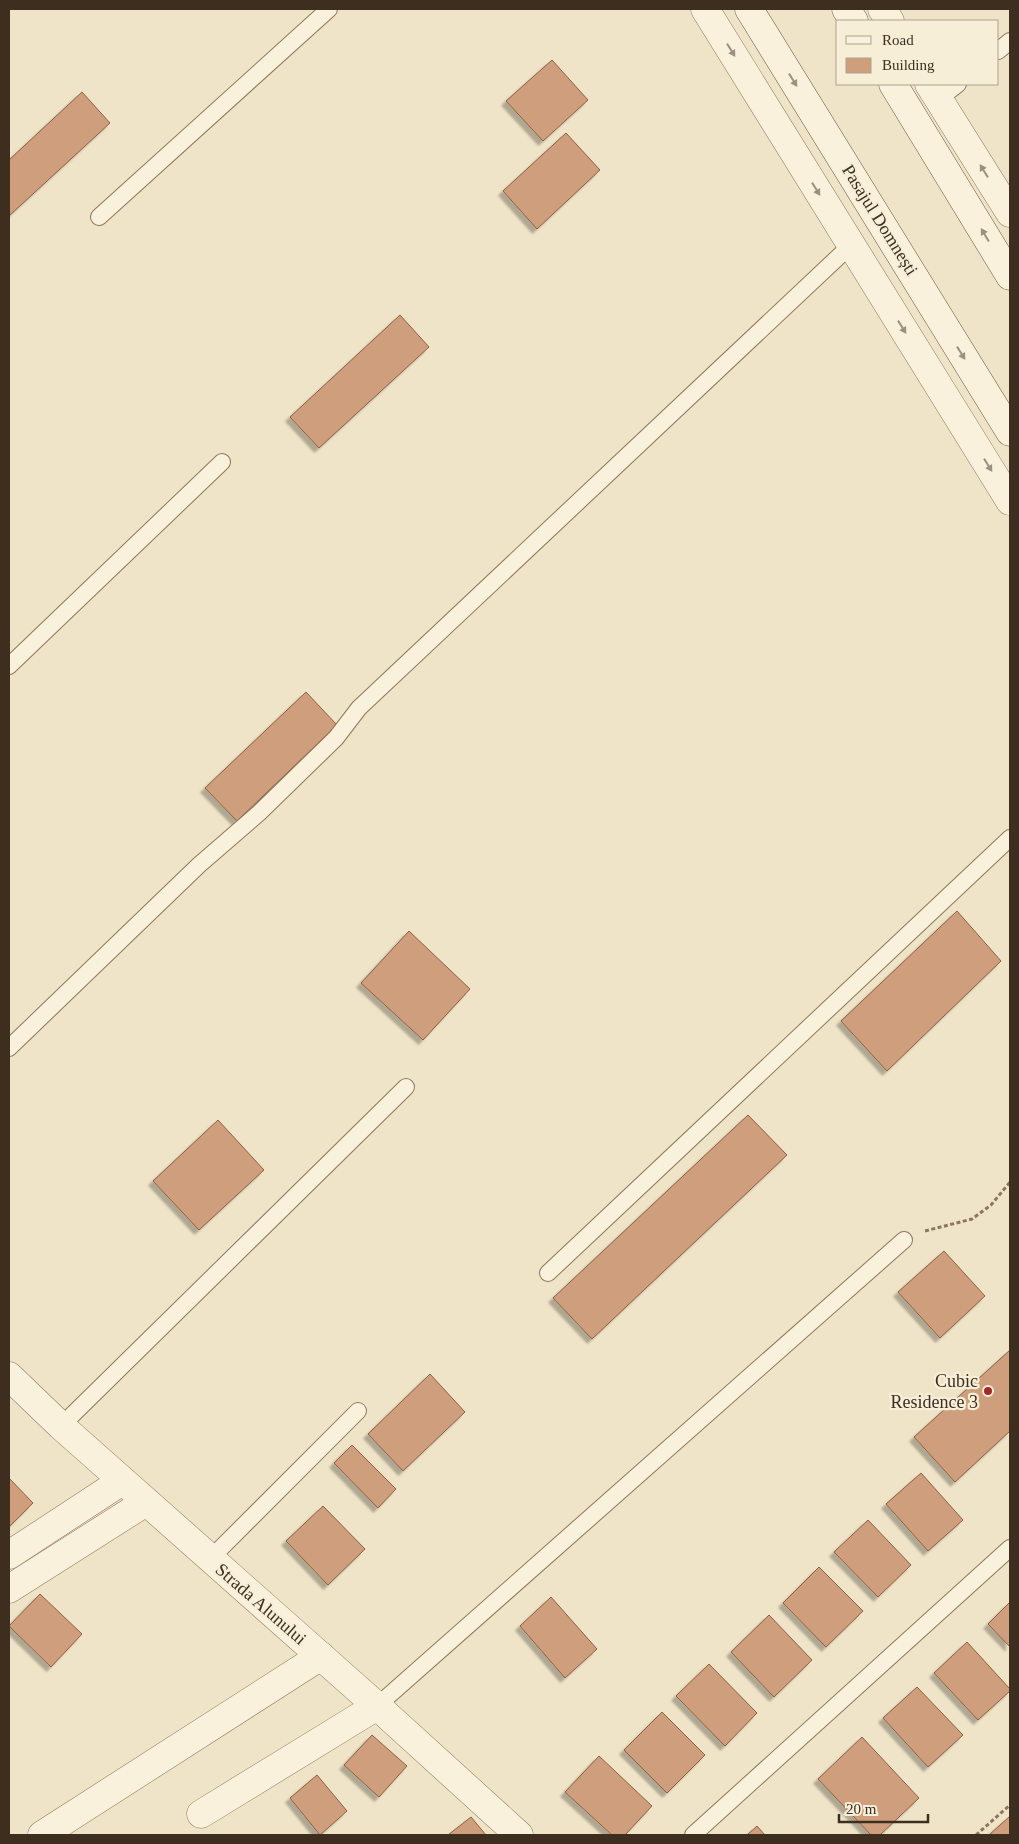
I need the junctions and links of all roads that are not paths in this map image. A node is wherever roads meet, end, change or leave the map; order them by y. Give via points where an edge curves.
1 (329, 9) edge
2 (705, 9) edge
3 (749, 9) edge
4 (846, 9) edge
5 (882, 9) edge
6 (853, 20) edge
7 (889, 20) edge
8 (1010, 41) edge
9 (999, 50) edge
10 (894, 85) edge
11 (942, 89) edge
12 (1010, 213) edge
13 (99, 217) dead end
14 (851, 245) junction
15 (1010, 276) edge
16 (1010, 432) edge
17 (222, 462) dead end
18 (1010, 501) edge
19 (9, 666) edge
20 (1010, 838) edge
21 (9, 1048) edge
22 (406, 1087) dead end
23 (904, 1240) road end
24 (548, 1273) dead end
25 (9, 1376) edge
26 (358, 1411) dead end
27 (61, 1426) junction
28 (122, 1481) junction
29 (146, 1502) junction
30 (1010, 1548) edge
31 (9, 1555) edge
32 (210, 1559) junction
33 (9, 1589) edge
34 (321, 1656) junction
35 (377, 1706) junction
36 (201, 1814) dead end
37 (42, 1835) edge
38 (520, 1835) edge
39 (693, 1835) edge

1 - 13 lane
2 -> 14 street
3 -> 16 street, Pasajul Domnești
4 - 6 street
5 - 7 street
8 - 9 lane
15 -> 10 street
12 -> 11 street
14 -> 18 street
14 - 21 lane via 359,708 336,738 287,786 198,865
17 - 19 lane
20 - 24 lane
22 - 27 lane
23 - 35 lane
25 - 27 street, Strada Alunului
26 - 32 lane
27 - 28 street, Strada Alunului
28 - 29 street, Strada Alunului
28 - 31 street
29 - 32 street, Strada Alunului
29 - 33 street
30 - 39 lane
32 - 34 street, Strada Alunului
34 - 35 street, Strada Alunului
34 - 37 street
35 - 36 street
35 - 38 street, Strada Alunului

